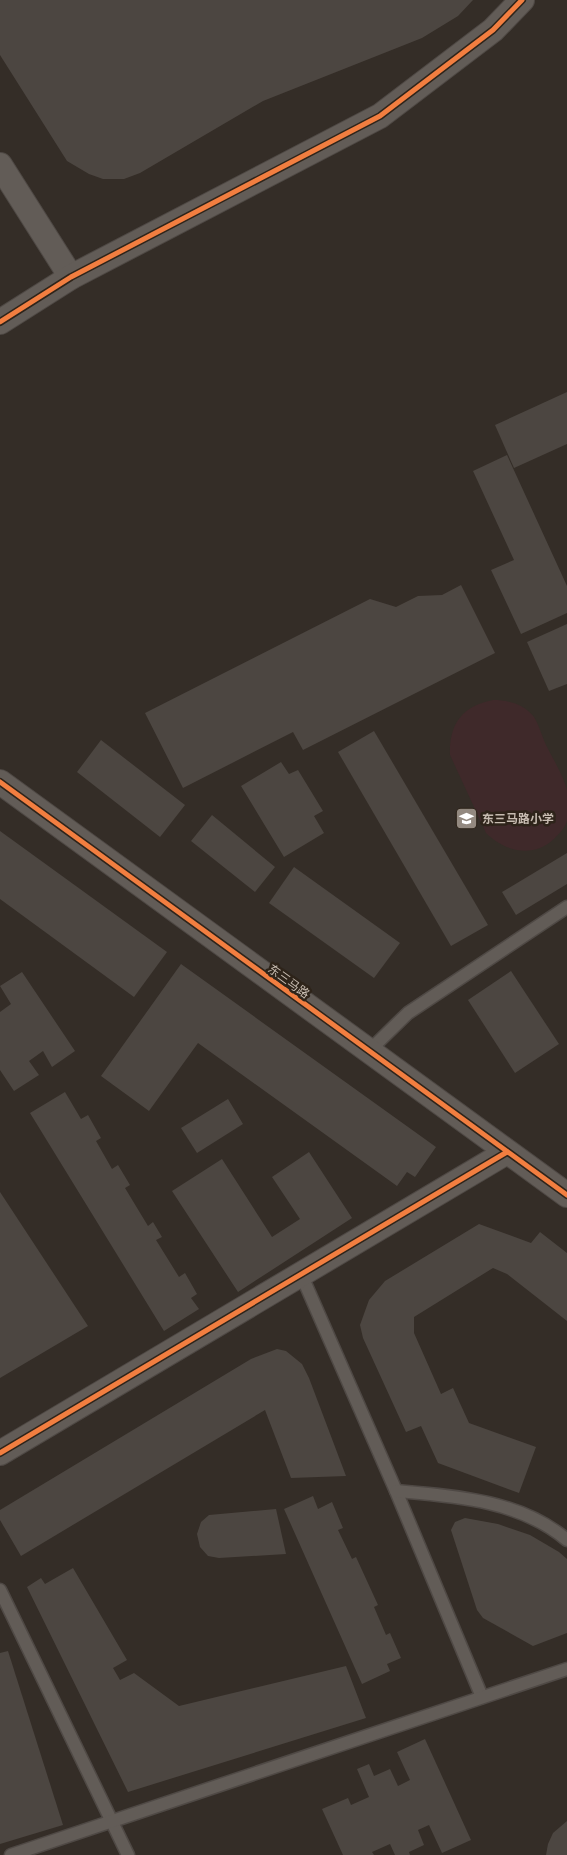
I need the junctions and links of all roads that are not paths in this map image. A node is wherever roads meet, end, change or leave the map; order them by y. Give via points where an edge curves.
1 (522, 0) edge
2 (0, 165) edge
3 (71, 277) junction
4 (0, 322) edge
5 (0, 782) edge
6 (567, 907) edge
7 (369, 1051) junction
8 (507, 1152) junction
9 (567, 1195) edge
10 (301, 1274) junction
11 (0, 1453) edge
12 (396, 1492) junction
13 (567, 1540) edge
14 (0, 1590) edge
15 (567, 1669) edge
16 (482, 1697) junction
17 (111, 1821) junction
18 (11, 1855) edge
19 (128, 1855) edge

1 - 3 street via 493,30 380,116
2 - 3 street
3 - 4 street
5 - 7 street, 东三马路
6 - 7 lane via 408,1013
7 - 8 street, 东三马路
8 - 9 street, 东三马路
8 - 10 street
10 - 11 street
10 - 12 lane
12 - 13 lane via 458,1496 514,1510 555,1530
12 - 16 lane
14 - 17 lane
15 - 16 lane
16 - 17 lane
17 - 18 lane
17 - 19 lane

